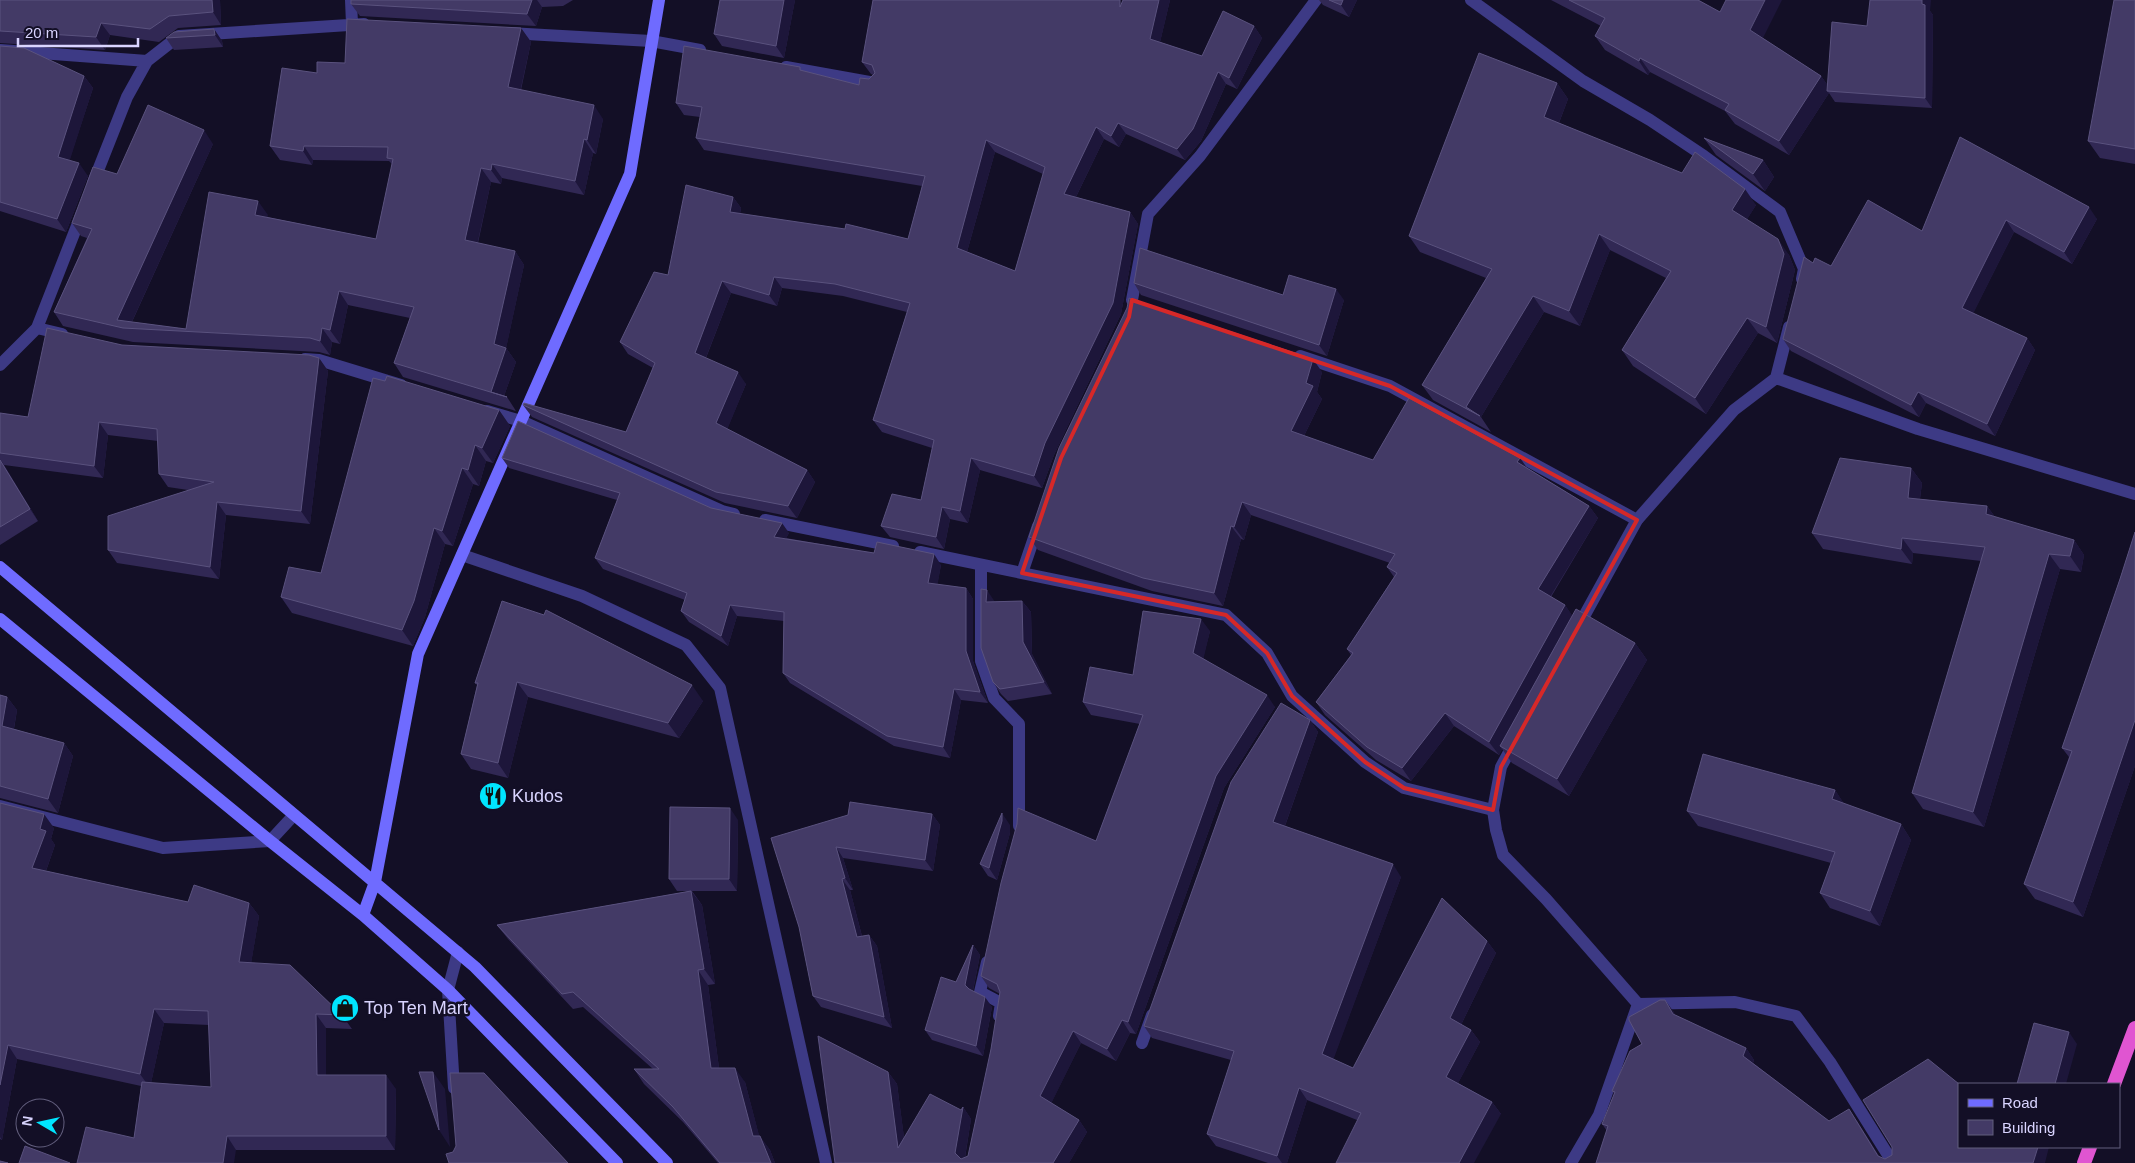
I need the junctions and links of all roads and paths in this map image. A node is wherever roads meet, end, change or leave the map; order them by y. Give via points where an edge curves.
1 (351, 0) edge
2 (659, 0) edge
3 (1316, 0) edge
4 (1471, 0) edge
5 (352, 24) junction
6 (379, 25) edge
7 (495, 32) edge
8 (651, 41) junction
9 (0, 50) edge
10 (709, 52) edge
11 (147, 61) junction
12 (777, 65) edge
13 (875, 83) edge
14 (1800, 287) edge
15 (1135, 304) edge
16 (1792, 314) edge
17 (38, 328) junction
18 (75, 337) edge
19 (1288, 352) edge
20 (289, 358) edge
21 (0, 365) edge
22 (1776, 378) junction
23 (411, 387) edge
24 (475, 407) edge
25 (521, 421) junction
26 (2135, 494) edge
27 (1043, 511) edge
28 (1637, 520) junction
29 (462, 554) junction
30 (981, 564) junction
31 (0, 567) edge
32 (1022, 573) junction
33 (0, 620) edge
34 (1572, 639) edge
35 (1520, 733) edge
36 (0, 806) edge
37 (1493, 810) junction
38 (294, 815) junction
39 (1018, 834) edge
40 (270, 841) junction
41 (375, 882) junction
42 (363, 915) junction
43 (990, 947) edge
44 (458, 952) junction
45 (448, 990) junction
46 (1638, 1004) junction
47 (1155, 1007) edge
48 (2135, 1028) edge
49 (996, 1031) edge
50 (1142, 1043) dead end
51 (2114, 1083) edge
52 (454, 1097) edge
53 (2090, 1148) edge
54 (617, 1163) edge
55 (666, 1163) edge
56 (826, 1163) edge
57 (1571, 1163) edge
58 (1893, 1163) edge
59 (2084, 1163) edge

1 - 5 street
2 - 8 main road
3 - 15 street via 1200,156 1148,214
4 - 14 street via 1583,81 1704,156 1780,212 1804,269
5 - 6 street
5 - 11 street via 179,36
7 - 8 street
8 - 10 street
8 - 25 main road via 630,174
9 - 11 street
11 - 17 street via 126,97
12 - 13 street
16 - 22 street
17 - 18 street
17 - 21 street
19 - 28 street via 1390,386
20 - 23 street via 319,360
22 - 26 street via 1918,429
22 - 28 street via 1734,410
24 - 25 street
25 - 29 main road
25 - 30 street via 722,511
27 - 32 street
28 - 34 street
29 - 41 main road via 418,654
29 - 56 street via 582,596 686,645 720,688
30 - 32 street
30 - 39 street via 981,661 994,698 1019,724
31 - 38 main road
32 - 37 street via 1226,615 1267,653 1289,700 1365,762 1404,788
33 - 40 main road
35 - 37 street via 1501,767
36 - 40 street via 163,848
37 - 46 street via 1503,855
38 - 40 street
38 - 41 main road
40 - 42 main road
41 - 42 main road
41 - 44 main road
42 - 45 main road
43 - 49 street via 980,992 1001,1003
44 - 45 street
44 - 55 main road
45 - 52 street
45 - 54 main road
46 - 57 street via 1599,1114
46 - 58 street via 1735,1002 1796,1016 1830,1062
47 - 50 street
48 - 51 highway
53 - 59 highway

